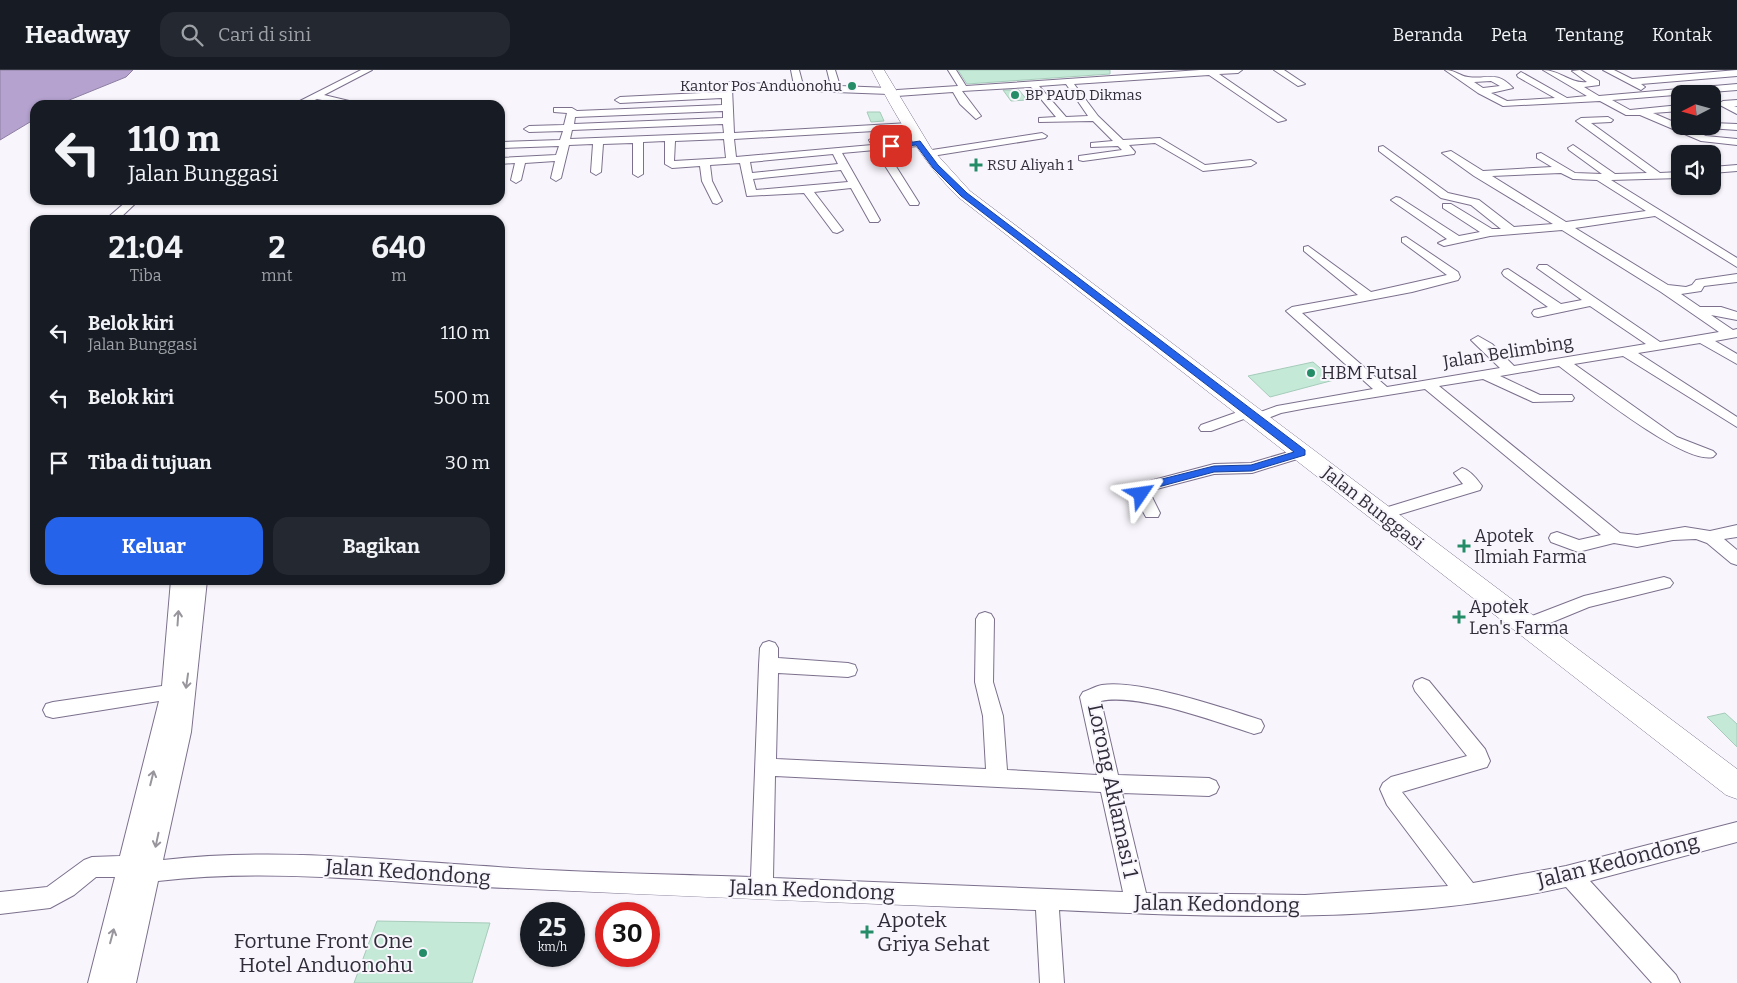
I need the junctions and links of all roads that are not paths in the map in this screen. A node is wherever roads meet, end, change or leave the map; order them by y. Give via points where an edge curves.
1 (358, 70) edge
2 (368, 70) edge
3 (795, 70) edge
4 (831, 70) edge
5 (878, 70) edge
6 (885, 70) edge
7 (952, 70) edge
8 (1107, 70) edge
9 (1238, 70) edge
10 (1278, 70) edge
11 (1449, 70) edge
12 (1578, 70) edge
13 (1607, 70) edge
14 (1643, 70) edge
15 (1710, 70) edge
16 (1212, 72) junction
17 (1551, 72) edge
18 (1737, 73) edge
19 (1719, 74) junction
20 (1521, 75) dead end
21 (763, 76) dead end
22 (1115, 78) junction
23 (1662, 79) junction
24 (1464, 80) junction
25 (1068, 81) junction
26 (1631, 82) junction
27 (1737, 82) edge
28 (1033, 84) junction
29 (1301, 84) dead end
30 (728, 85) junction
31 (1575, 86) junction
32 (1737, 87) edge
33 (799, 88) junction
34 (982, 88) junction
35 (960, 89) junction
36 (1723, 89) junction
37 (836, 90) junction
38 (1481, 90) junction
39 (893, 92) junction
40 (726, 95) junction
41 (1656, 95) junction
42 (1737, 95) edge
43 (316, 96) junction
44 (662, 96) junction
45 (626, 98) dead end
46 (990, 98) dead end
47 (1599, 98) junction
48 (300, 100) edge
49 (308, 100) edge
50 (336, 100) edge
51 (1566, 101) junction
52 (1737, 103) edge
53 (1723, 104) joint
54 (1671, 105) edge
55 (727, 108) junction
56 (557, 110) dead end
57 (1671, 110) edge
58 (661, 111) junction
59 (1737, 111) edge
60 (1642, 112) junction
61 (571, 114) junction
62 (976, 116) dead end
63 (1095, 118) junction
64 (908, 120) junction
65 (1042, 120) dead end
66 (1063, 120) junction
67 (1280, 120) dead end
68 (1608, 120) dead end
69 (1721, 120) edge
70 (728, 122) junction
71 (660, 124) junction
72 (1721, 126) edge
73 (567, 127) junction
74 (1736, 127) edge
75 (529, 129) dead end
76 (868, 129) junction
77 (998, 129) dead end
78 (729, 136) junction
79 (1042, 136) dead end
80 (670, 138) junction
81 (659, 139) junction
82 (638, 140) junction
83 (598, 141) junction
84 (1008, 141) junction
85 (1118, 142) junction
86 (1737, 142) edge
87 (563, 143) junction
88 (802, 143) junction
89 (918, 143) junction
90 (1094, 145) dead end
91 (505, 146) edge
92 (767, 146) junction
93 (878, 147) junction
94 (1572, 148) dead end
95 (1383, 149) dead end
96 (836, 151) junction
97 (932, 153) junction
98 (1447, 153) dead end
99 (1410, 156) dead end
100 (1541, 156) dead end
101 (1394, 157) junction
102 (560, 158) junction
103 (1083, 158) dead end
104 (521, 160) junction
105 (744, 160) junction
106 (505, 161) edge
107 (731, 161) junction
108 (1251, 163) dead end
109 (705, 164) junction
110 (845, 166) junction
111 (1721, 168) edge
112 (1737, 168) edge
113 (1562, 170) junction
114 (596, 172) dead end
115 (638, 174) dead end
116 (1478, 174) junction
117 (1671, 175) edge
118 (1612, 176) junction
119 (1658, 176) junction
120 (747, 177) junction
121 (1599, 177) junction
122 (556, 178) dead end
123 (516, 180) dead end
124 (855, 184) junction
125 (808, 189) junction
126 (973, 196) junction
127 (1396, 200) dead end
128 (717, 201) dead end
129 (914, 203) dead end
130 (128, 205) edge
131 (138, 205) edge
132 (1447, 206) dead end
133 (1656, 213) junction
134 (117, 215) edge
135 (128, 215) edge
136 (874, 220) dead end
137 (1565, 226) junction
138 (837, 230) dead end
139 (1510, 230) junction
140 (1490, 233) junction
141 (1406, 240) dead end
142 (1458, 241) junction
143 (1444, 243) dead end
144 (1308, 249) dead end
145 (1737, 263) edge
146 (1543, 268) dead end
147 (1508, 273) dead end
148 (1737, 278) edge
149 (1563, 283) junction
150 (1529, 288) junction
151 (1665, 289) junction
152 (1368, 296) junction
153 (1591, 302) junction
154 (1559, 309) junction
155 (1698, 311) junction
156 (1538, 313) dead end
157 (1737, 316) edge
158 (1734, 333) edge
159 (1704, 339) junction
160 (1478, 340) dead end
161 (1656, 346) junction
162 (1625, 351) junction
163 (1737, 360) edge
164 (1562, 362) junction
165 (1512, 371) junction
166 (1486, 375) junction
167 (1428, 384) junction
168 (1384, 390) junction
169 (1568, 398) dead end
170 (1258, 415) junction
171 (1737, 423) edge
172 (1206, 428) dead end
173 (1302, 453) junction
174 (1708, 454) dead end
175 (1462, 473) dead end
176 (1394, 511) junction
177 (1152, 513) dead end
178 (1737, 531) edge
179 (1614, 537) junction
180 (1709, 537) junction
181 (1557, 538) dead end
182 (1737, 559) edge
183 (1664, 583) dead end
184 (180, 585) edge
185 (197, 585) edge
186 (1488, 591) junction
187 (985, 619) dead end
188 (1538, 621) junction
189 (848, 670) dead end
190 (1422, 686) dead end
191 (171, 692) junction
192 (52, 710) dead end
193 (1254, 726) dead end
194 (171, 734) junction
195 (767, 767) junction
196 (1737, 768) edge
197 (998, 778) junction
198 (1109, 784) junction
199 (1737, 786) edge
200 (1209, 787) dead end
201 (1737, 832) edge
202 (140, 869) junction
203 (1570, 875) junction
204 (762, 888) junction
205 (1468, 895) junction
206 (1047, 900) junction
207 (0, 903) edge
208 (1137, 903) junction
209 (100, 983) edge
210 (124, 983) edge
211 (1052, 983) edge
212 (1668, 983) edge

1 - 48 street
2 - 43 street
3 - 33 street
4 - 37 street
5 - 39 highway, Jalan Bunggasi
6 - 39 highway, Jalan Bunggasi
7 - 35 street
8 - 22 street
9 - 16 street
10 - 29 street
11 - 24 street
12 - 17 street
12 - 31 street via 1596,83
13 - 26 street
14 - 23 street
15 - 19 street
16 - 22 street
16 - 67 street
17 - 31 street
18 - 19 street
19 - 23 street
19 - 27 street
20 - 51 street
21 - 30 street via 758,79 732,78
22 - 25 street
23 - 26 street
24 - 38 street
24 - 38 street via 1493,78 1509,88
25 - 28 street
25 - 63 street
26 - 41 street
28 - 34 street
28 - 66 street
30 - 33 street
30 - 40 street
31 - 47 street
32 - 36 street
33 - 37 street
34 - 35 street
34 - 46 street
35 - 39 street
35 - 62 street via 963,102
36 - 41 street
36 - 42 street
37 - 39 street
38 - 51 street via 1501,103
39 - 64 highway, Jalan Bunggasi
40 - 44 street via 692,92
40 - 55 street
41 - 47 street
41 - 54 street
43 - 49 street
43 - 50 street
44 - 45 street
44 - 58 street
47 - 51 street
47 - 60 street via 1624,111
52 - 53 street
53 - 59 street
55 - 58 street
55 - 70 street
56 - 61 street via 570,110
57 - 60 street
58 - 61 street
58 - 71 street
60 - 86 street via 1704,139
61 - 73 street
63 - 66 street
63 - 85 street
64 - 76 street
64 - 89 highway, Jalan Bunggasi
64 - 97 highway, Jalan Bunggasi
65 - 66 street
68 - 119 street via 1581,121
69 - 74 street
70 - 71 street
70 - 78 street
71 - 73 street
71 - 81 street
72 - 74 street
73 - 75 street
73 - 87 street
76 - 88 street
76 - 93 street
77 - 84 street
78 - 80 street
78 - 92 street
78 - 107 street
79 - 84 street
80 - 81 street
80 - 109 street via 670,165
81 - 82 street
82 - 83 street
82 - 115 street
83 - 87 street
83 - 114 street
84 - 97 street
85 - 90 street
85 - 103 street via 1130,152
85 - 108 street via 1159,140 1204,168
87 - 91 street
87 - 102 street
88 - 92 street
88 - 92 street
88 - 96 street
89 - 93 street
89 - 126 highway, Jalan Bunggasi via 936,166
92 - 105 street
93 - 96 street
93 - 129 street
94 - 118 street
95 - 101 street
96 - 110 street
97 - 126 highway, Jalan Bunggasi
98 - 116 street
99 - 101 street
100 - 113 street
101 - 139 street via 1445,196 1475,202
102 - 104 street
102 - 122 street
104 - 106 street
104 - 123 street
105 - 107 street
105 - 120 street
107 - 109 street
109 - 128 street via 707,181
110 - 120 street
110 - 124 street
111 - 112 street
113 - 116 street
113 - 121 street via 1577,177
116 - 137 street
117 - 119 street
118 - 119 street
118 - 121 street
120 - 125 street via 752,197
121 - 133 street
124 - 125 street
124 - 136 street
125 - 138 street
126 - 170 highway, Jalan Bunggasi
127 - 142 street
130 - 134 street
131 - 135 street
132 - 140 street
133 - 137 street
133 - 145 street
137 - 139 street
137 - 151 street
139 - 140 street
140 - 142 street
141 - 152 street via 1452,272 1454,277
142 - 143 street
144 - 152 street
146 - 149 street
147 - 150 street
148 - 151 street via 1700,283 1697,288 1686,291
149 - 150 street
149 - 153 street
150 - 154 street
151 - 155 street
152 - 168 street via 1292,311
153 - 154 street
153 - 161 street
154 - 156 street
155 - 157 street via 1721,311
155 - 158 street
158 - 159 street, Jalan Belimbing
159 - 161 street, Jalan Belimbing
159 - 163 street
160 - 165 street via 1490,347 1499,362
161 - 162 street, Jalan Belimbing
162 - 164 street, Jalan Belimbing
162 - 171 street
164 - 165 street, Jalan Belimbing
164 - 174 street via 1672,440
165 - 166 street, Jalan Belimbing
166 - 167 street, Jalan Belimbing
166 - 169 street via 1538,399
167 - 168 street, Jalan Belimbing
167 - 179 street
168 - 170 street, Jalan Belimbing
170 - 172 street, Jalan Belimbing
170 - 173 highway, Jalan Bunggasi
170 - 176 highway, Jalan Bunggasi
173 - 177 street via 1252,468 1214,469 1148,485 1140,490
173 - 186 highway, Jalan Bunggasi
175 - 176 street via 1474,486
176 - 186 highway, Jalan Bunggasi
178 - 180 street
179 - 180 street via 1628,543 1687,533
179 - 181 street via 1578,546
180 - 182 street
183 - 188 street via 1599,597 1561,609
191 -> 184 street
185 -> 194 street
186 - 188 highway, Jalan Bunggasi
186 - 199 highway, Jalan Bunggasi
187 - 197 street via 984,682 995,728
188 - 196 highway, Jalan Bunggasi
189 - 195 street via 768,657
190 - 205 street via 1480,761 1398,783 1390,789 1394,799
191 - 192 street
191 - 194 street
193 - 198 street, Lorong Aklamasi 1 via 1162,699 1104,692 1094,694 1090,701
194 - 202 street
195 - 197 street
195 - 204 street
197 - 198 street
198 - 200 street
198 - 208 street, Lorong Aklamasi 1
201 - 203 street, Jalan Kedondong
202 - 204 street, Jalan Kedondong via 209,864 310,866 537,880
202 - 207 street, Jalan Kedondong via 92,867 50,897
209 -> 202 street
202 - 210 street
203 - 205 street, Jalan Kedondong
203 - 212 street
204 - 206 street, Jalan Kedondong
205 - 208 street, Jalan Kedondong via 1324,905
206 - 208 street, Jalan Kedondong
206 - 211 street

